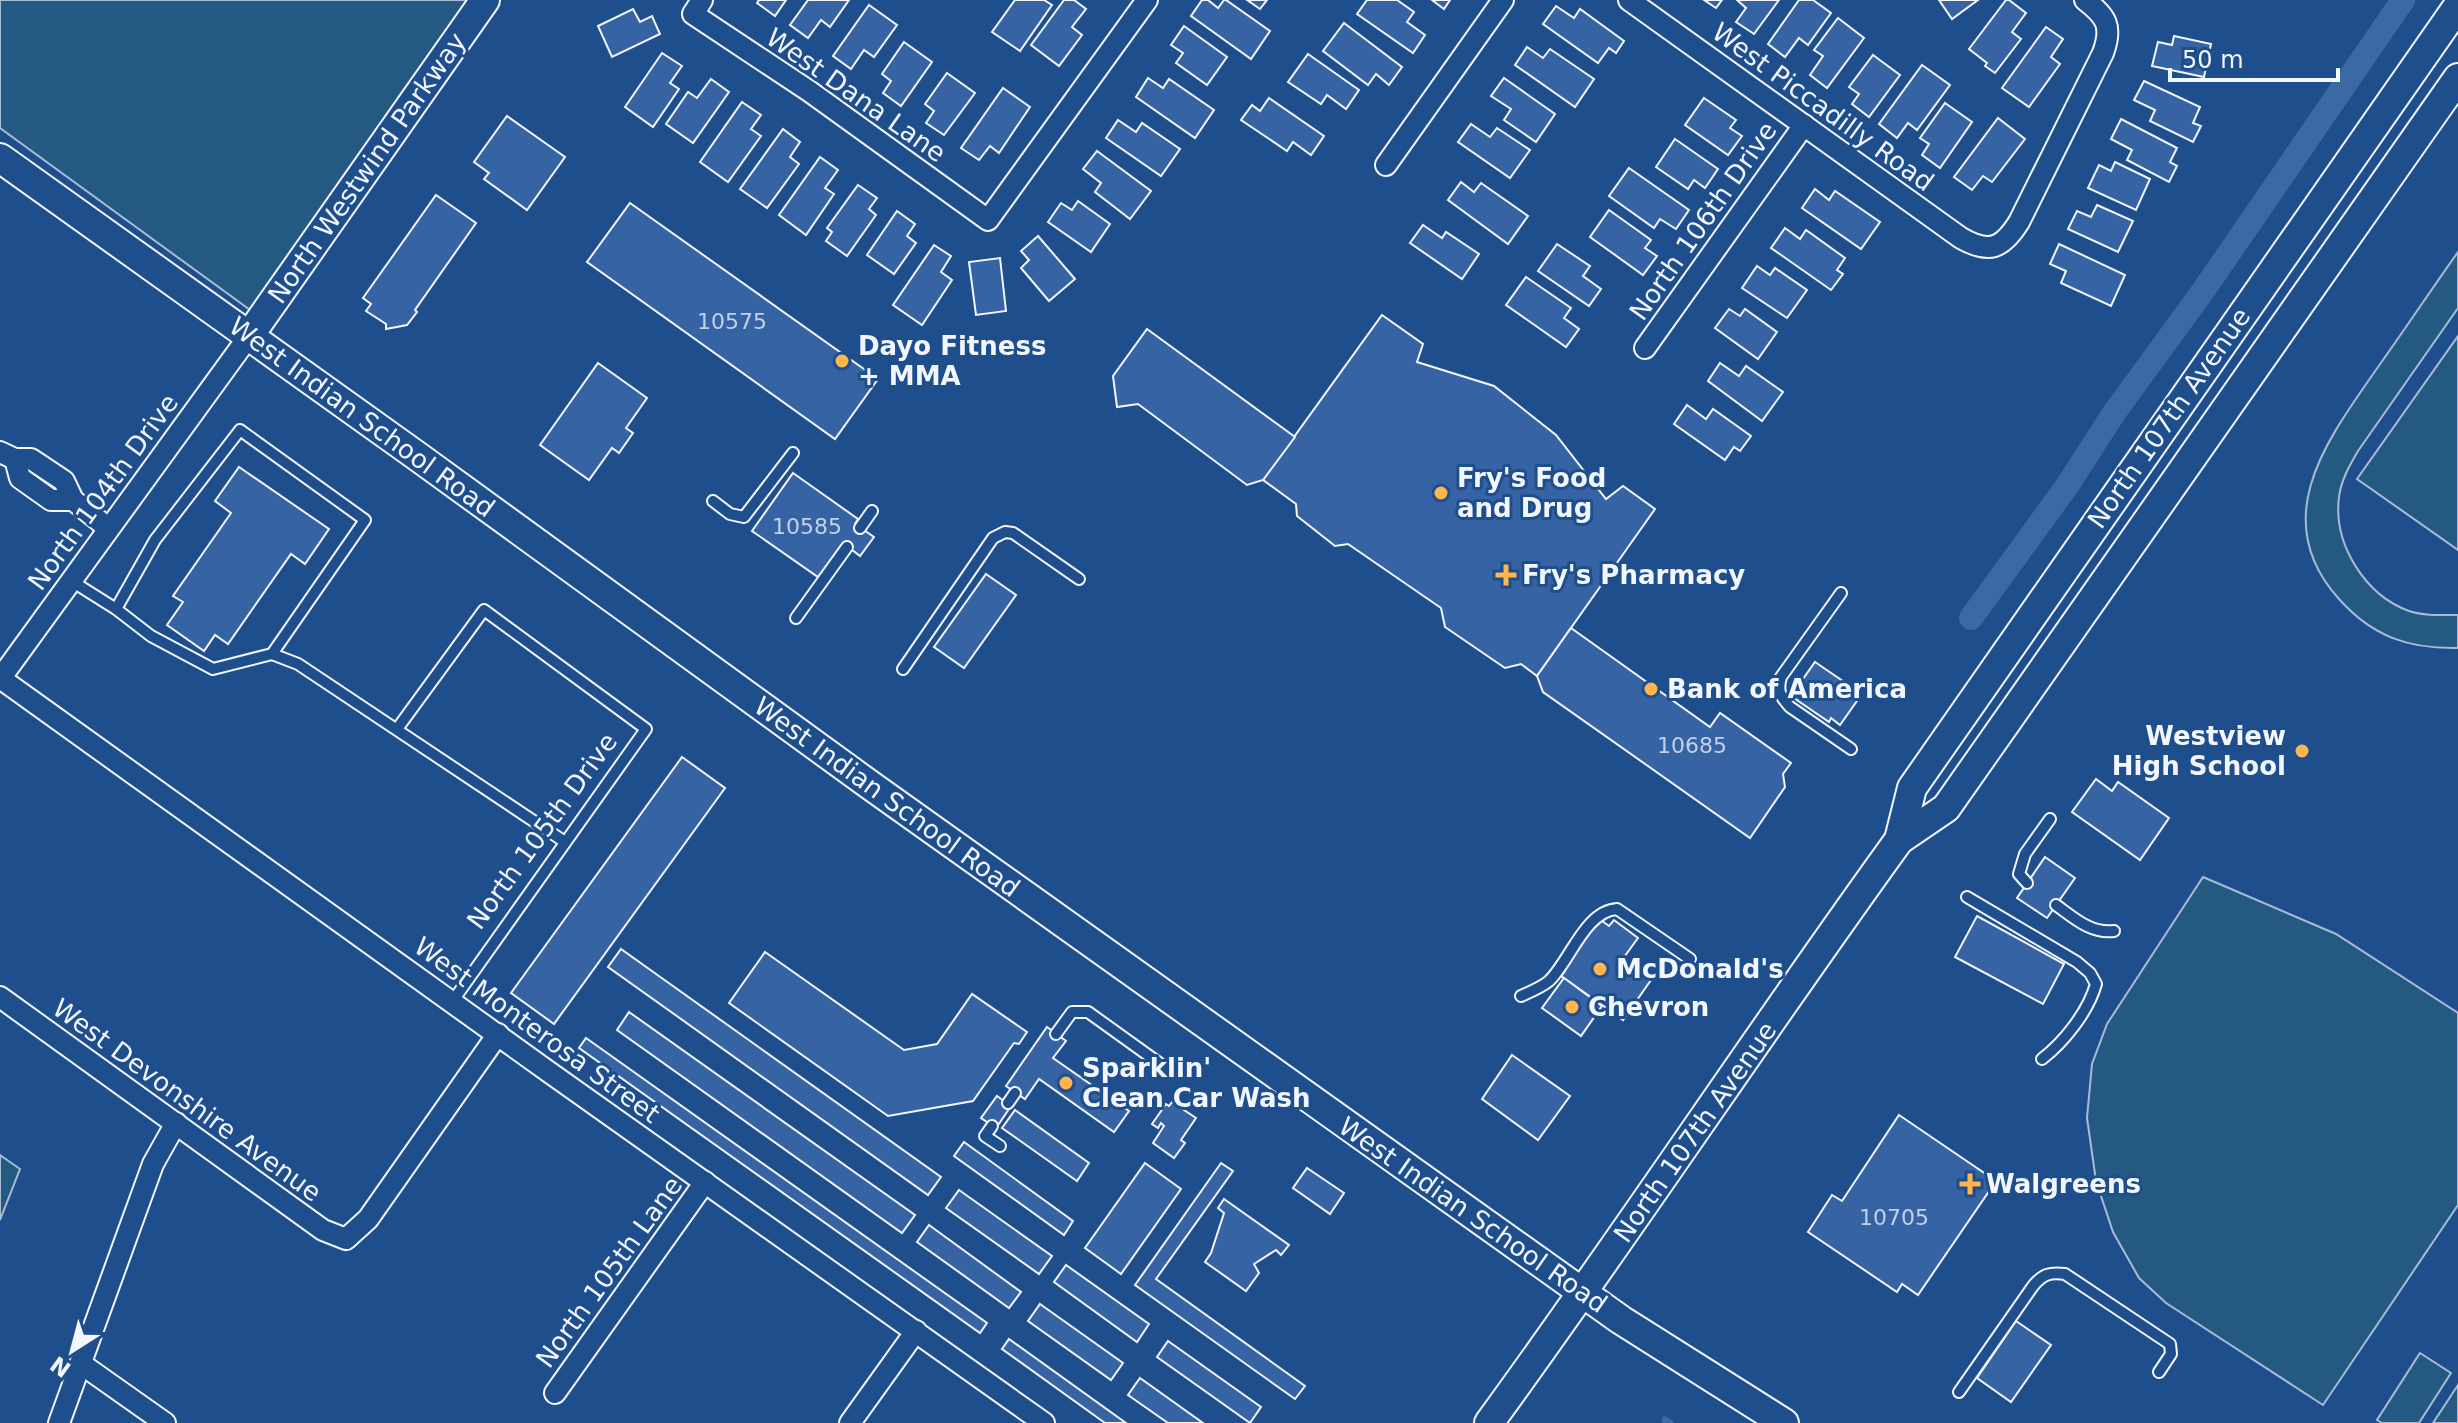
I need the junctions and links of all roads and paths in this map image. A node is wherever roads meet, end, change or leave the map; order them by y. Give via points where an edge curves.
1 (485, 0) edge
2 (1147, 0) edge
3 (1503, 0) edge
4 (1629, 0) edge
5 (2085, 0) edge
6 (2458, 6) edge
7 (697, 7) edge
8 (2458, 78) edge
9 (1804, 125) junction
10 (0, 158) edge
11 (1386, 165) dead end
12 (249, 336) junction
13 (1645, 348) dead end
14 (793, 453) dead end
15 (8, 455) edge
16 (50, 472) junction
17 (38, 491) junction
18 (73, 500) junction
19 (713, 501) dead end
20 (872, 511) dead end
21 (108, 528) junction
22 (860, 528) dead end
23 (847, 547) dead end
24 (1079, 579) dead end
25 (70, 580) junction
26 (1841, 593) dead end
27 (116, 609) junction
28 (796, 618) dead end
29 (272, 654) junction
30 (903, 669) dead end
31 (0, 678) edge
32 (397, 729) junction
33 (1851, 749) dead end
34 (2050, 819) dead end
35 (1899, 840) junction
36 (565, 842) junction
37 (2027, 883) dead end
38 (1967, 897) dead end
39 (2056, 905) dead end
40 (2114, 931) dead end
41 (1690, 959) dead end
42 (1521, 996) dead end
43 (0, 997) edge
44 (452, 1002) junction
45 (498, 1034) junction
46 (1056, 1034) dead end
47 (2042, 1059) dead end
48 (1159, 1063) dead end
49 (1015, 1093) dead end
50 (1008, 1103) dead end
51 (176, 1123) junction
52 (992, 1126) dead end
53 (1000, 1146) dead end
54 (705, 1182) junction
55 (1584, 1293) junction
56 (916, 1331) junction
57 (80, 1363) junction
58 (2159, 1372) dead end
59 (1959, 1392) dead end
60 (555, 1393) dead end
61 (59, 1423) edge
62 (165, 1423) edge
63 (850, 1423) edge
64 (1044, 1423) edge
65 (1489, 1423) edge
66 (1784, 1423) edge

1 - 12 main road, North Westwind Parkway
2 - 7 street, West Dana Lane via 988,220
3 - 11 street
4 - 9 street, West Piccadilly Road
5 - 9 street, West Piccadilly Road via 2108,26 2107,44 2019,222 1991,248 1961,238
6 - 35 main road, North 107th Avenue via 1912,788
8 - 35 main road, North 107th Avenue via 1946,808
9 - 13 street, North 106th Drive
10 - 12 main road, West Indian School Road
12 - 21 street, North 104th Drive
12 - 55 main road, West Indian School Road
14 - 19 lane via 744,517
15 - 16 street via 31,459
15 - 17 street via 20,478
16 - 17 street
16 - 18 street via 64,481
17 - 18 street via 51,500
18 - 21 street
20 - 22 lane
21 - 25 street, North 104th Drive
23 - 28 lane
24 - 30 lane via 1013,533 999,533
25 - 27 lane
25 - 31 street, North 104th Drive
26 - 33 lane via 1781,677 1778,689 1790,707
27 - 29 lane via 151,636 213,669
27 - 29 lane via 155,540 240,430 365,520
29 - 32 lane via 298,664
31 - 44 street, West Monterosa Street
32 - 36 lane
32 - 36 lane, North 105th Drive via 484,610 646,729
34 - 37 lane via 2021,864 2019,874
35 - 55 main road, North 107th Avenue
36 - 44 lane, North 105th Drive
38 - 47 lane via 2077,962 2096,984 2065,1037
39 - 40 lane via 2085,925
41 - 42 lane via 1617,909 1607,910 1548,982
43 - 51 street, West Devonshire Avenue
44 - 45 street, West Monterosa Street
45 - 51 street, West Devonshire Avenue via 368,1219 346,1239 323,1230
45 - 54 street, West Monterosa Street
46 - 48 lane via 1072,1012 1088,1012
49 - 50 lane
51 - 57 street via 153,1164
52 - 53 lane via 985,1136
54 - 56 street, West Monterosa Street
54 - 60 street, North 105th Lane
55 - 65 main road, North 107th Avenue
55 - 66 main road, West Indian School Road
56 - 63 street
56 - 64 street, West Monterosa Street
57 - 61 street
57 - 62 street
58 - 59 lane via 2171,1354 2170,1344 2065,1274 2053,1273 2041,1276 2033,1286

